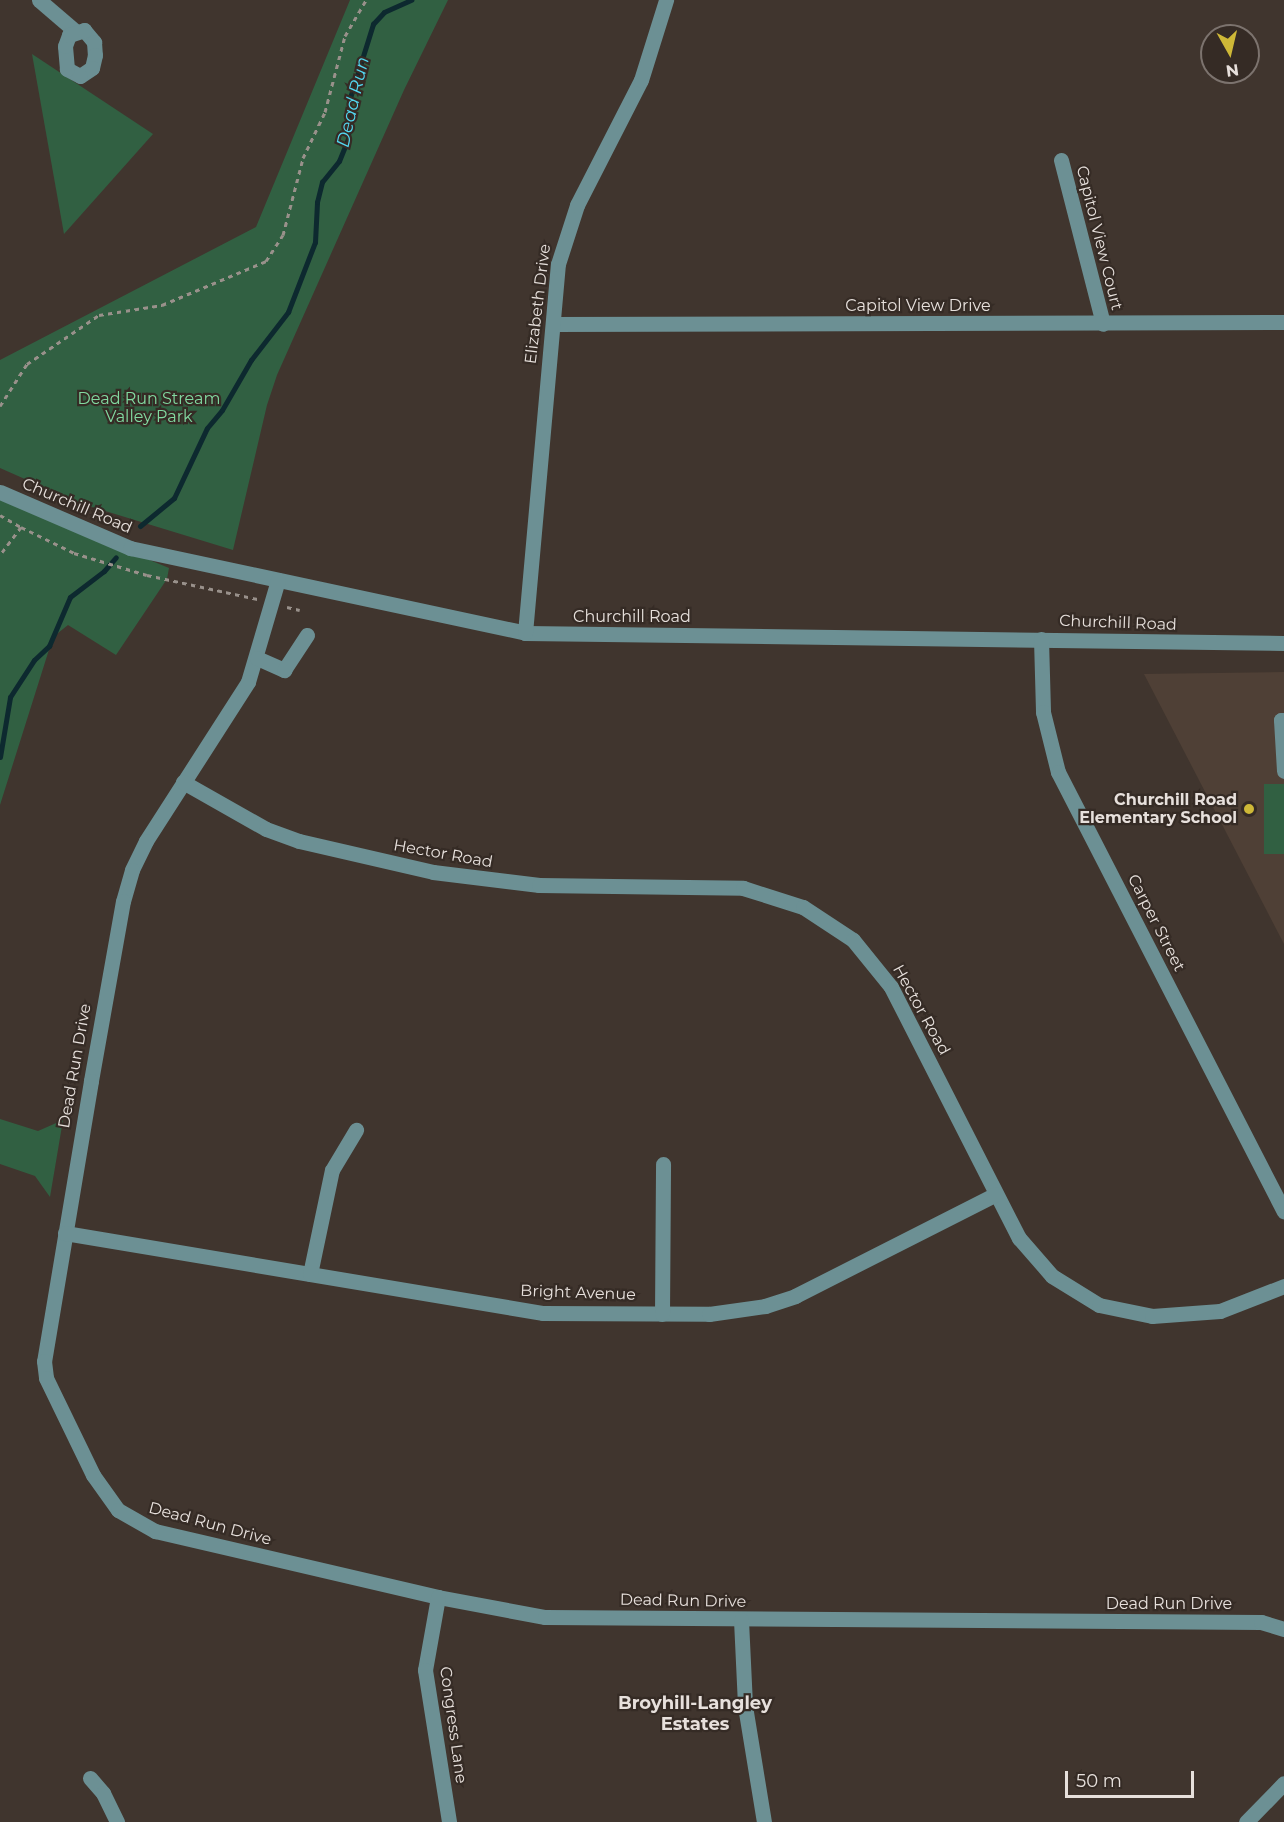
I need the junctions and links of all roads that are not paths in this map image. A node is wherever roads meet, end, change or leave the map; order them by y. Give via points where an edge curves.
1 (39, 0) edge
2 (666, 0) edge
3 (75, 31) dead end
4 (1061, 160) dead end
5 (1284, 322) edge
6 (552, 324) junction
7 (1103, 324) junction
8 (0, 492) edge
9 (278, 580) junction
10 (525, 633) junction
11 (307, 635) dead end
12 (1041, 639) junction
13 (1284, 643) edge
14 (257, 658) junction
15 (1284, 720) edge
16 (1284, 771) edge
17 (183, 782) junction
18 (356, 1130) dead end
19 (663, 1164) dead end
20 (996, 1194) junction
21 (1284, 1211) edge
22 (65, 1233) junction
23 (310, 1274) junction
24 (1284, 1286) edge
25 (662, 1314) junction
26 (438, 1598) junction
27 (741, 1620) junction
28 (1284, 1629) edge
29 (90, 1778) dead end
30 (1284, 1783) edge
31 (117, 1822) edge
32 (449, 1822) edge
33 (764, 1822) edge
34 (1246, 1822) edge

1 - 3 street
2 - 6 street, Elizabeth Drive via 641,80 566,233 558,264
4 - 7 street, Capitol View Court
5 - 7 street, Capitol View Drive
6 - 7 street, Capitol View Drive
6 - 10 street, Elizabeth Drive
8 - 9 street, Churchill Road via 130,548
9 - 10 street, Churchill Road
9 - 14 street, Dead Run Drive
10 - 12 street, Churchill Road
11 - 14 street via 284,670
12 - 13 street, Churchill Road
12 - 21 street, Carper Street via 1043,712 1058,772
14 - 17 street, Dead Run Drive via 248,682
15 - 16 street
17 - 20 street, Hector Road via 277,833 433,872 539,885 744,888 803,907 853,940 891,987
17 - 22 street, Dead Run Drive via 146,841 123,901
18 - 23 street via 332,1170
19 - 25 street
20 - 24 street, Hector Road via 1019,1238 1052,1276 1076,1293 1118,1311 1152,1316 1220,1311
20 - 25 street, Bright Avenue via 795,1296 737,1312
22 - 23 street, Bright Avenue
22 - 26 street, Dead Run Drive via 44,1361 46,1378 93,1475 118,1510 155,1532
23 - 25 street, Bright Avenue via 543,1313
26 - 27 street, Dead Run Drive via 545,1617
26 - 32 street, Congress Lane via 425,1670
27 - 28 street, Dead Run Drive via 1262,1622
27 - 33 street via 745,1706
29 - 31 street via 103,1793
30 - 34 street

